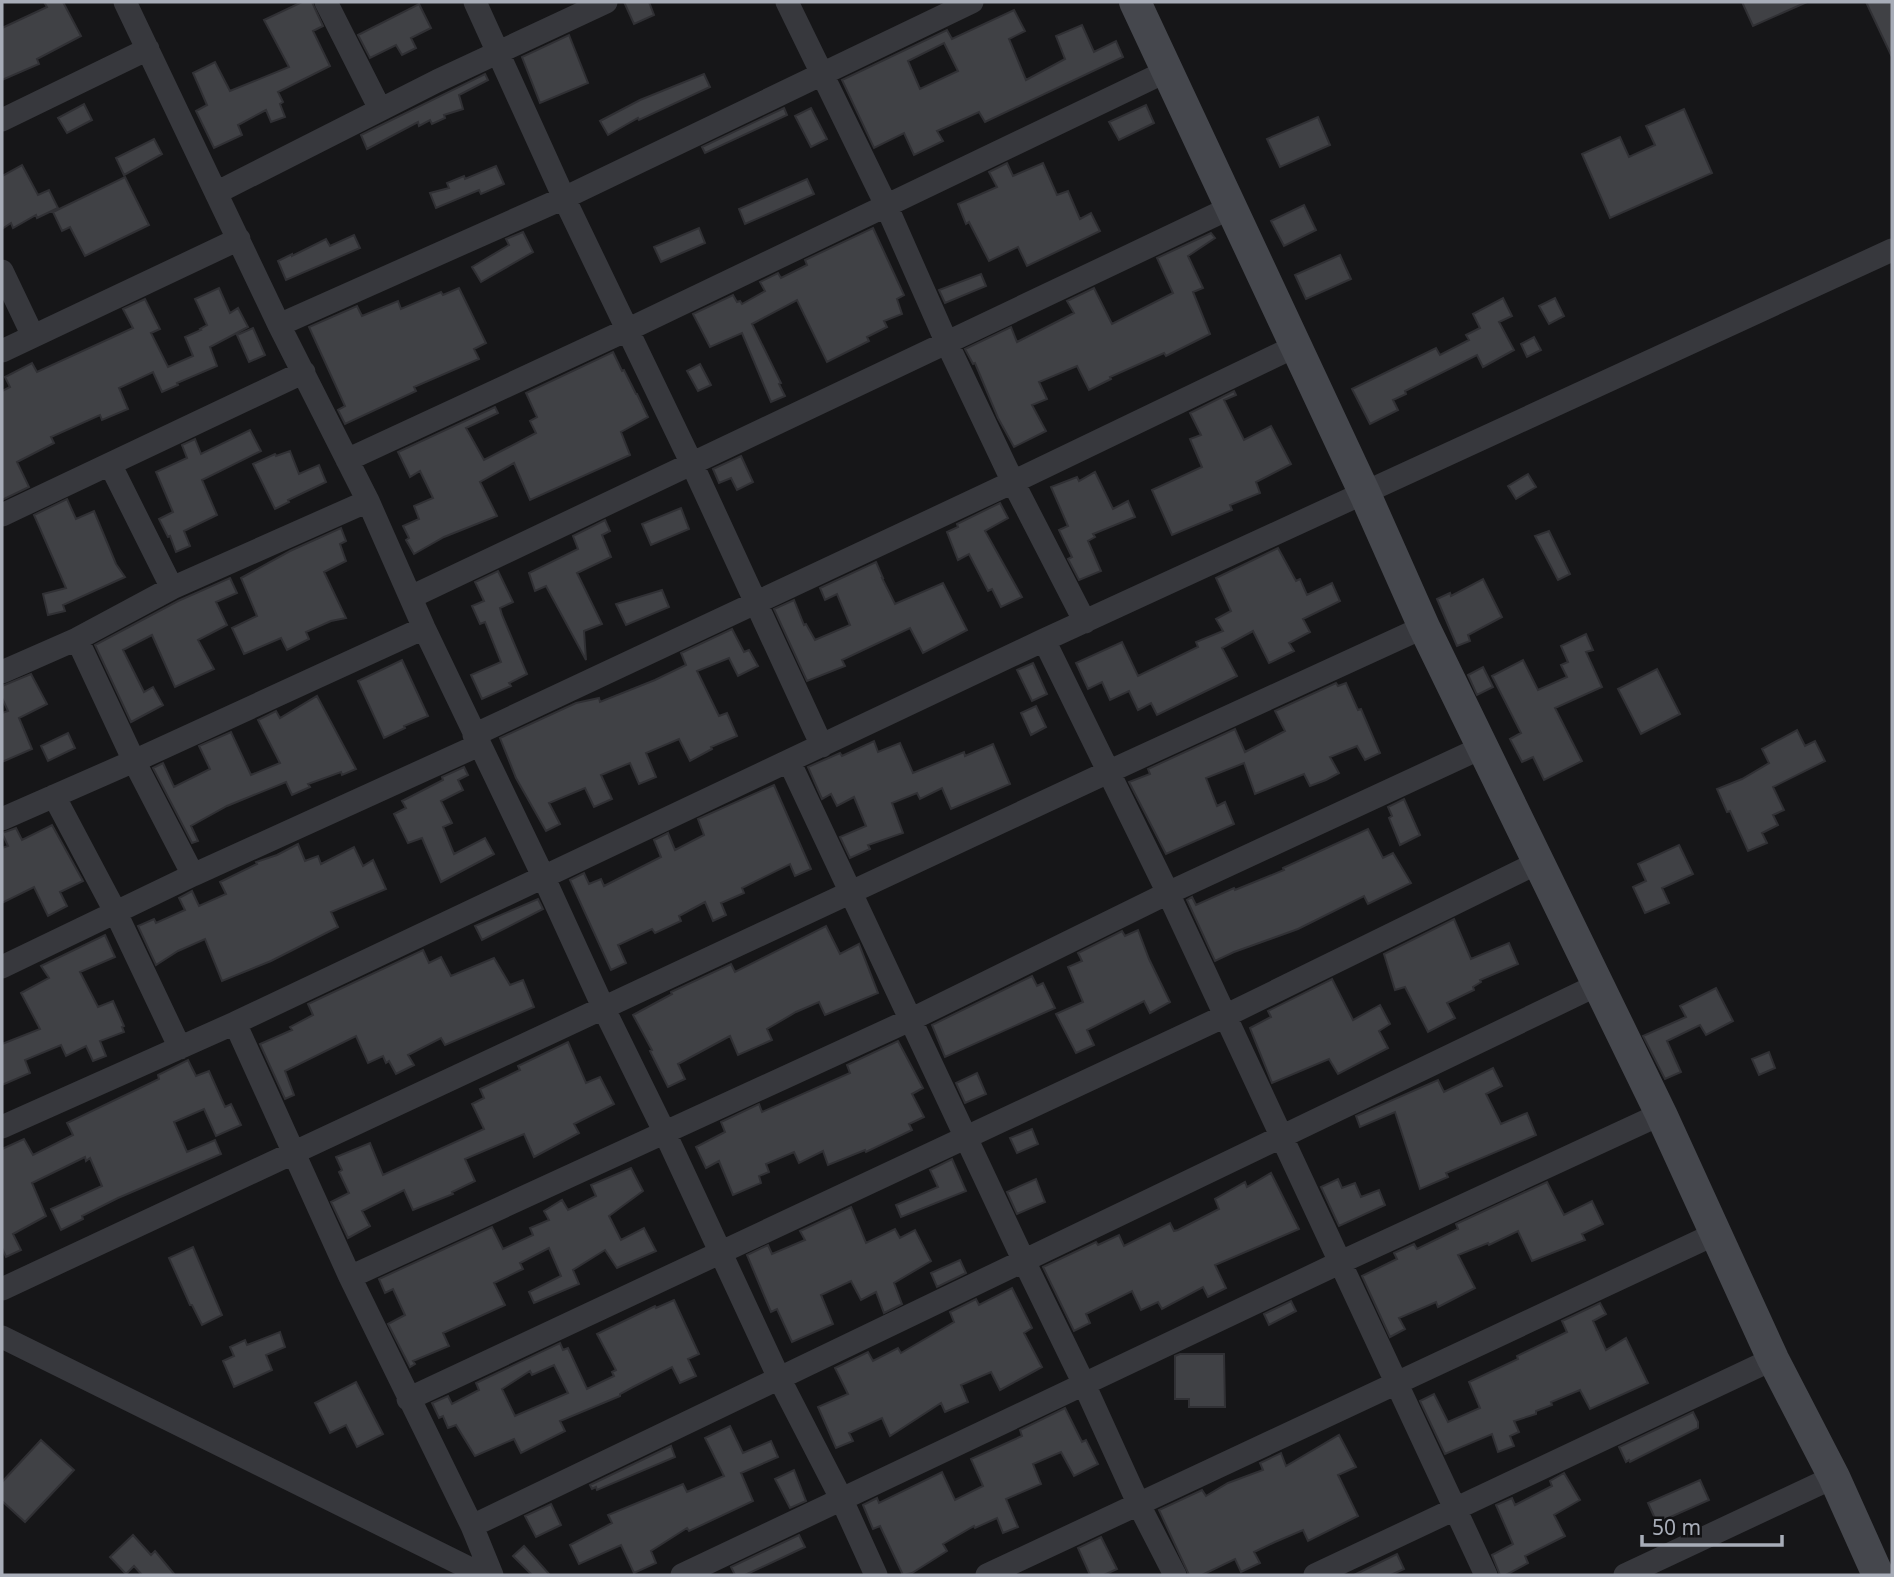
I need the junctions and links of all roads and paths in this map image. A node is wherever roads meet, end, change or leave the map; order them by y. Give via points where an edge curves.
1 (125, 2) edge
2 (326, 2) edge
3 (475, 2) edge
4 (607, 2) edge
5 (787, 2) edge
6 (972, 2) edge
7 (1135, 2) edge
8 (148, 49) junction
9 (499, 52) junction
10 (1167, 71) junction
11 (821, 73) junction
12 (380, 109) junction
13 (2, 120) edge
14 (216, 193) junction
15 (564, 198) junction
16 (886, 205) junction
17 (1232, 207) junction
18 (240, 239) junction
19 (1892, 250) edge
20 (2, 271) edge
21 (279, 325) junction
22 (627, 330) junction
23 (33, 336) junction
24 (946, 341) junction
25 (1296, 346) junction
26 (2, 351) edge
27 (304, 372) junction
28 (348, 460) junction
29 (110, 464) junction
30 (692, 464) junction
31 (1013, 482) junction
32 (1365, 494) junction
33 (368, 501) junction
34 (2, 515) edge
35 (172, 588) junction
36 (411, 597) junction
37 (757, 603) junction
38 (1084, 622) junction
39 (1424, 627) junction
40 (424, 628) junction
41 (77, 639) junction
42 (1044, 640) junction
43 (5, 663) edge
44 (477, 740) junction
45 (822, 746) junction
46 (1483, 747) junction
47 (134, 761) junction
48 (789, 761) junction
49 (1108, 772) junction
50 (54, 796) junction
51 (2, 819) edge
52 (1539, 862) junction
53 (193, 875) junction
54 (544, 878) junction
55 (850, 892) junction
56 (1168, 893) junction
57 (116, 913) junction
58 (2, 967) edge
59 (1597, 985) junction
60 (604, 1009) junction
61 (1226, 1016) junction
62 (912, 1019) junction
63 (235, 1023) junction
64 (180, 1048) junction
65 (1661, 1114) junction
66 (2, 1127) edge
67 (665, 1133) junction
68 (1282, 1136) junction
69 (967, 1137) junction
70 (293, 1154) junction
71 (1717, 1233) junction
72 (721, 1253) junction
73 (1023, 1259) junction
74 (1339, 1263) junction
75 (350, 1277) junction
76 (2, 1289) edge
77 (2, 1337) edge
78 (1773, 1359) junction
79 (779, 1378) junction
80 (1396, 1383) junction
81 (1084, 1384) junction
82 (408, 1399) junction
83 (1834, 1477) junction
84 (841, 1498) junction
85 (1139, 1505) junction
86 (1455, 1509) junction
87 (472, 1526) junction
88 (483, 1575) edge
89 (492, 1575) edge
90 (682, 1575) edge
91 (876, 1575) edge
92 (987, 1575) edge
93 (1175, 1575) edge
94 (1315, 1575) edge
95 (1486, 1575) edge
96 (1625, 1575) edge
97 (1878, 1575) edge

1 - 8 street
2 - 12 street
3 - 9 street
4 - 9 street
5 - 11 street
6 - 11 street
7 - 10 main road
8 - 13 street
8 - 14 street
9 - 12 street
9 - 15 street
10 - 16 street
10 - 17 main road
11 - 15 street
11 - 16 street
12 - 14 street
14 - 18 street
15 - 21 street
15 - 22 street
16 - 22 street
16 - 24 street
17 - 24 street
17 - 25 main road
18 - 21 street
18 - 23 street
19 - 32 street
20 - 23 street
21 - 27 street
22 - 28 street
22 - 30 street
23 - 26 street
24 - 30 street
24 - 31 street
25 - 31 street
25 - 32 main road
27 - 28 street
27 - 29 street
28 - 33 street
29 - 34 street
29 - 35 street
30 - 36 street
30 - 37 street
31 - 37 street
31 - 38 street
32 - 38 street
32 - 39 main road
33 - 35 street
33 - 36 street
35 - 41 street
36 - 40 street
37 - 44 street
37 - 45 street
38 - 42 street
39 - 46 main road
39 - 49 street
40 - 44 street
40 - 47 street
41 - 43 street
41 - 47 street
42 - 45 street
42 - 49 street
44 - 53 street
44 - 54 street
45 - 48 street
46 - 52 main road
46 - 56 street
47 - 50 street
47 - 53 street
48 - 54 street
48 - 55 street
49 - 55 street
49 - 56 street
50 - 51 street
50 - 57 street
52 - 59 main road
52 - 61 street
53 - 57 street
54 - 60 street
54 - 63 street
55 - 60 street
55 - 62 street
56 - 61 street
56 - 62 street
57 - 58 street
57 - 64 street
59 - 65 main road
59 - 68 street
60 - 67 street
60 - 70 street
61 - 68 street
61 - 69 street
62 - 67 street
62 - 69 street
63 - 64 street
63 - 70 street
64 - 66 street
65 - 71 main road
65 - 74 street
67 - 72 street
67 - 75 street
68 - 73 street
68 - 74 street
69 - 72 street
69 - 73 street
70 - 75 street
70 - 76 street
71 - 78 main road
71 - 80 street
72 - 79 street
72 - 82 street
73 - 79 street
73 - 81 street
74 - 80 street
74 - 81 street
75 - 82 street
77 - 88 street
78 - 83 main road
78 - 86 street
79 - 84 street
79 - 87 street
80 - 85 street
80 - 86 street
81 - 84 street
81 - 85 street
82 - 87 street
83 - 96 street
83 - 97 main road
84 - 90 street
84 - 91 street
85 - 92 street
85 - 93 street
86 - 94 street
86 - 95 street
87 - 89 street

